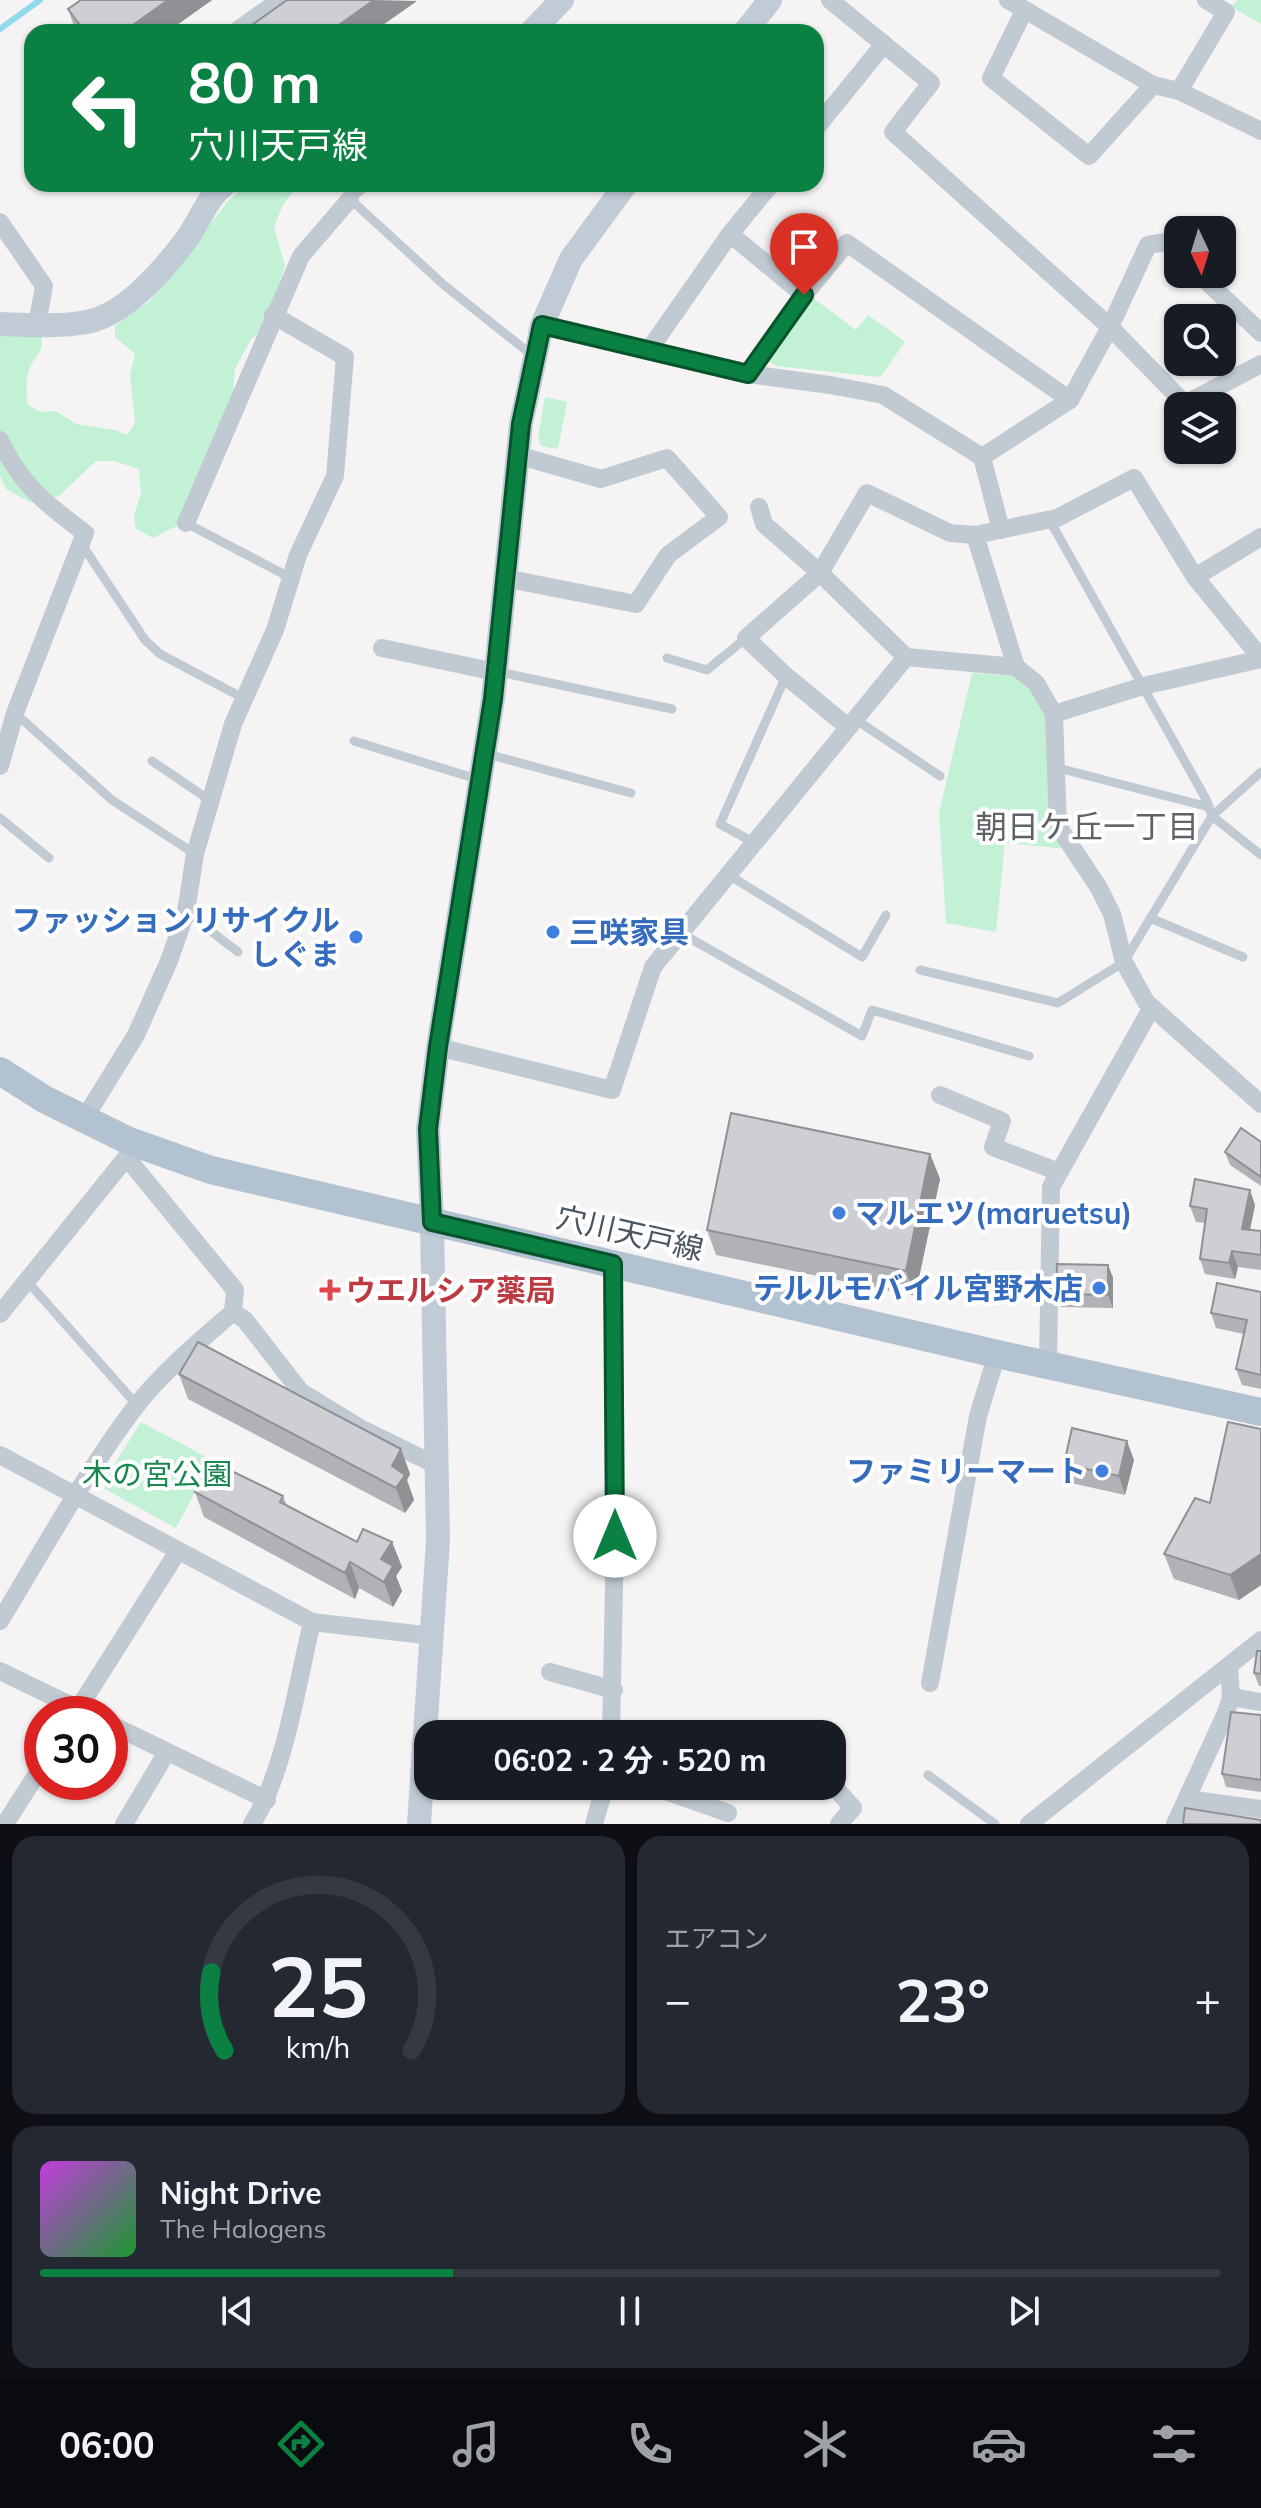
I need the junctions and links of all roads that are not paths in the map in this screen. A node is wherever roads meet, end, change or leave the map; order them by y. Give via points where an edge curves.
1 (280, 0) edge
2 (562, 0) edge
3 (770, 0) edge
4 (830, 0) edge
5 (1008, 0) edge
6 (1206, 0) edge
7 (1024, 11) junction
8 (246, 24) edge
9 (539, 24) edge
10 (751, 24) edge
11 (884, 44) junction
12 (1153, 85) junction
13 (1179, 91) junction
14 (824, 118) edge
15 (1261, 131) edge
16 (215, 192) edge
17 (358, 192) edge
18 (620, 192) edge
19 (764, 192) edge
20 (350, 199) junction
21 (0, 222) edge
22 (730, 234) junction
23 (1164, 242) edge
24 (1214, 288) edge
25 (804, 295) junction
26 (273, 315) junction
27 (0, 324) edge
28 (37, 325) junction
29 (542, 325) junction
30 (1110, 327) junction
31 (1261, 333) edge
32 (649, 350) junction
33 (535, 358) junction
34 (1261, 364) edge
35 (748, 374) junction
36 (1070, 400) junction
37 (0, 440) edge
38 (517, 455) junction
39 (982, 457) junction
40 (759, 507) dead end
41 (1049, 519) junction
42 (186, 523) joint
43 (1001, 530) junction
44 (975, 535) junction
45 (1261, 537) edge
46 (81, 543) junction
47 (820, 573) junction
48 (1195, 577) junction
49 (291, 578) junction
50 (504, 578) junction
51 (746, 638) junction
52 (382, 648) dead end
53 (906, 657) junction
54 (667, 658) dead end
55 (1261, 659) edge
56 (1016, 667) junction
57 (496, 672) junction
58 (786, 676) junction
59 (1143, 686) junction
60 (245, 699) junction
61 (672, 709) dead end
62 (15, 713) junction
63 (1054, 714) junction
64 (851, 723) junction
65 (354, 741) dead end
66 (484, 753) junction
67 (152, 761) dead end
68 (0, 766) edge
69 (1054, 767) junction
70 (1261, 772) edge
71 (940, 776) dead end
72 (480, 780) junction
73 (631, 793) dead end
74 (211, 801) junction
75 (1211, 812) junction
76 (0, 818) edge
77 (753, 842) junction
78 (195, 854) junction
79 (1261, 855) edge
80 (49, 858) dead end
81 (727, 874) junction
82 (186, 912) junction
83 (886, 915) dead end
84 (1150, 918) junction
85 (679, 932) junction
86 (238, 952) dead end
87 (1243, 957) dead end
88 (1124, 962) junction
89 (920, 970) dead end
90 (1152, 1007) junction
91 (438, 1047) junction
92 (1029, 1056) dead end
93 (0, 1071) edge
94 (940, 1095) dead end
95 (1261, 1104) edge
96 (84, 1119) junction
97 (132, 1151) junction
98 (1059, 1172) junction
99 (432, 1222) junction
100 (613, 1264) junction
101 (27, 1281) junction
102 (233, 1312) junction
103 (0, 1314) edge
104 (997, 1354) junction
105 (1048, 1365) junction
106 (137, 1405) junction
107 (1261, 1412) edge
108 (0, 1455) edge
109 (438, 1466) junction
110 (76, 1496) junction
111 (178, 1551) junction
112 (0, 1621) edge
113 (312, 1622) junction
114 (433, 1636) junction
115 (1261, 1640) edge
116 (1229, 1667) junction
117 (0, 1671) edge
118 (550, 1672) dead end
119 (930, 1683) dead end
120 (614, 1690) junction
121 (49, 1696) edge
122 (91, 1696) edge
123 (1231, 1697) junction
124 (1261, 1702) edge
125 (612, 1720) edge
126 (128, 1733) edge
127 (167, 1752) junction
128 (928, 1775) dead end
129 (24, 1794) edge
130 (1187, 1799) junction
131 (267, 1800) junction
132 (601, 1800) edge
133 (691, 1800) edge
134 (846, 1800) edge
135 (1261, 1809) edge
136 (728, 1813) dead end
137 (5, 1824) edge
138 (124, 1824) edge
139 (252, 1824) edge
140 (419, 1824) edge
141 (594, 1824) edge
142 (839, 1824) edge
143 (995, 1824) edge
144 (1029, 1824) edge
145 (1175, 1824) edge

1 - 8 street
2 - 9 street
3 - 10 street
4 - 11 street
5 - 7 street
6 - 13 street via 1226,12
7 - 12 street
7 - 12 street via 991,78 1089,156
11 - 14 street
11 - 30 street via 931,83 893,132
12 - 13 street
13 - 15 street
16 - 28 street via 187,239 136,296 89,322
17 - 20 lane
18 - 29 street via 571,259
19 - 22 street
20 - 26 street via 301,256
20 - 33 lane
21 - 28 street via 44,286
22 - 25 street
22 - 32 street
23 - 30 street via 1148,245
24 - 31 street
25 - 35 street
25 - 36 street via 847,243
26 - 42 street
26 - 49 street via 345,357 335,476
27 - 28 street
29 - 32 street
29 - 33 street
30 - 34 street via 1185,404
30 - 36 street
32 - 35 street
33 - 38 street
35 - 39 street via 883,395
36 - 39 street
37 - 46 street via 27,485 85,533
38 - 50 street
38 - 50 street via 601,479 667,458 719,517 668,555 636,604
39 - 43 street
40 - 47 street via 764,524
41 - 43 street
41 - 48 street via 1134,478
41 - 59 lane
42 - 49 lane
43 - 44 street
44 - 47 street via 950,533 867,493
44 - 56 street
45 - 48 street
46 - 60 lane via 160,654
46 - 62 street
47 - 51 street
47 - 53 street
48 - 55 street
49 - 60 street
50 - 57 street
51 - 54 lane via 707,670
51 - 58 street
52 - 57 street
53 - 56 street
53 - 64 street
55 - 59 street
56 - 63 street via 1036,683
57 - 61 lane
57 - 66 street
58 - 64 street
58 - 77 lane via 720,824
59 - 63 street
59 - 75 lane
60 - 74 street
62 - 68 street
62 - 78 lane via 112,800
63 - 69 street
64 - 71 lane
64 - 77 street
65 - 72 lane
66 - 72 street
66 - 73 lane
67 - 74 lane
69 - 75 lane
69 - 88 street via 1058,826 1112,914
70 - 75 lane
72 - 91 street
74 - 78 street
75 - 79 lane
75 - 84 lane
76 - 80 lane
77 - 81 street
78 - 82 street
81 - 83 lane via 862,957
81 - 85 street
82 - 86 lane
82 - 96 street via 136,1035
84 - 87 lane
84 - 88 lane
85 - 91 street via 653,967 612,1090
85 - 92 lane via 862,1036 872,1010
88 - 89 lane via 1058,1003
88 - 90 street
90 - 95 street
90 - 98 street
91 - 99 street via 428,1129
93 - 96 main road, 穴川天戸線
94 - 98 street via 1002,1121 993,1147
96 - 97 main road, 穴川天戸線
97 - 99 main road, 穴川天戸線
97 - 101 street
97 - 102 street via 235,1290
98 - 105 street via 1051,1187
99 - 100 main road, 穴川天戸線
99 - 109 street
100 - 104 main road, 穴川天戸線
100 - 120 street
101 - 103 street
101 - 106 lane
102 - 106 street
102 - 109 street via 301,1392
104 - 105 main road, 穴川天戸線
104 - 119 street via 978,1416
105 - 107 main road, 穴川天戸線
106 - 110 street
108 - 110 street
109 - 114 street
110 - 111 street
110 - 112 street
111 - 113 street
111 - 122 street
113 - 114 street
113 - 131 street
114 - 140 street
115 - 116 street
116 - 123 street
116 - 144 street
117 - 121 street
118 - 120 street
120 - 125 street
123 - 124 street
123 - 130 street
126 - 127 street
127 - 131 street
127 - 138 street
128 - 143 lane
129 - 137 street
130 - 135 street
130 - 145 street
131 - 139 street
132 - 141 street
133 - 136 street
134 - 142 street via 853,1808

